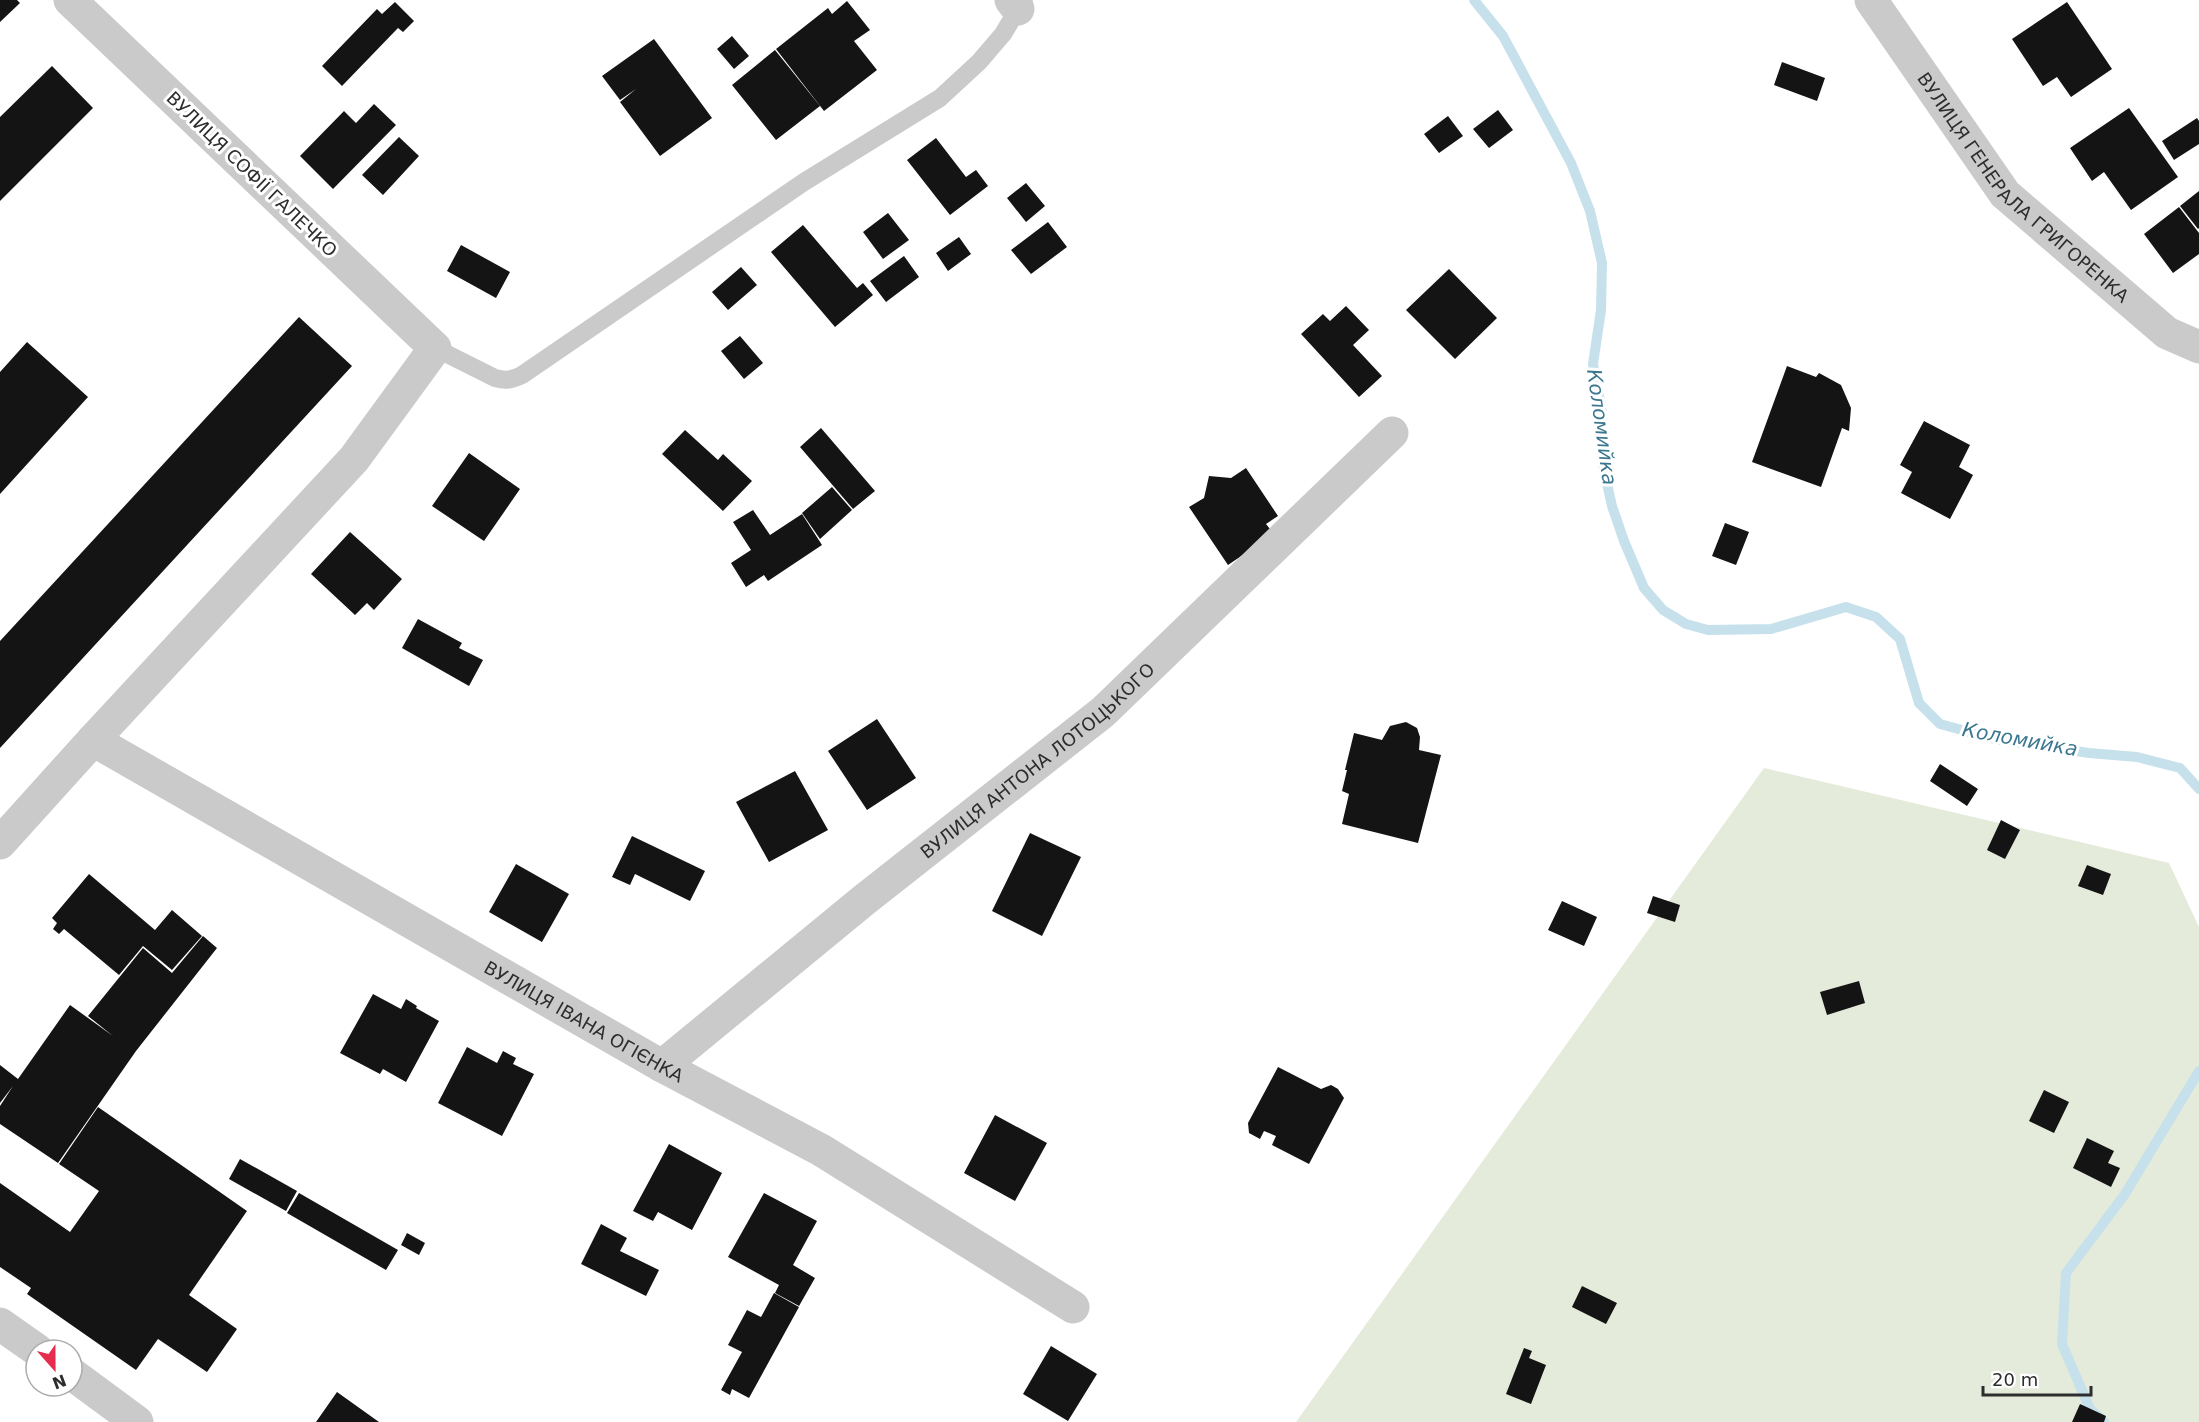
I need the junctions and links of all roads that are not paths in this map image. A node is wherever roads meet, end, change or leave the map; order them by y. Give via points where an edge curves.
1 (70, 0) edge
2 (1871, 0) edge
3 (1019, 3) edge
4 (2199, 347) edge
5 (435, 348) junction
6 (1392, 433) dead end
7 (93, 740) junction
8 (0, 843) edge
9 (662, 1066) junction
10 (1073, 1307) dead end
11 (0, 1324) edge
12 (24, 1341) edge
13 (84, 1383) edge
14 (137, 1422) edge

1 - 5 street, ВУЛИЦЯ СОФІЇ ГАЛЕЧКО
2 - 4 street, ВУЛИЦЯ ГЕНЕРАЛА ГРИГОРЕНКА via 2005,194 2167,333
3 - 5 lane via 1003,34 980,62 940,98 804,182 522,375 514,379 495,378
5 - 7 street via 354,459
6 - 9 street, ВУЛИЦЯ АНТОНА ЛОТОЦЬКОГО via 1103,712 864,900
7 - 8 street
7 - 9 street, ВУЛИЦЯ ІВАНА ОГІЄНКА
9 - 10 street, ВУЛИЦЯ ІВАНА ОГІЄНКА via 821,1150
11 - 12 street
13 - 14 street

